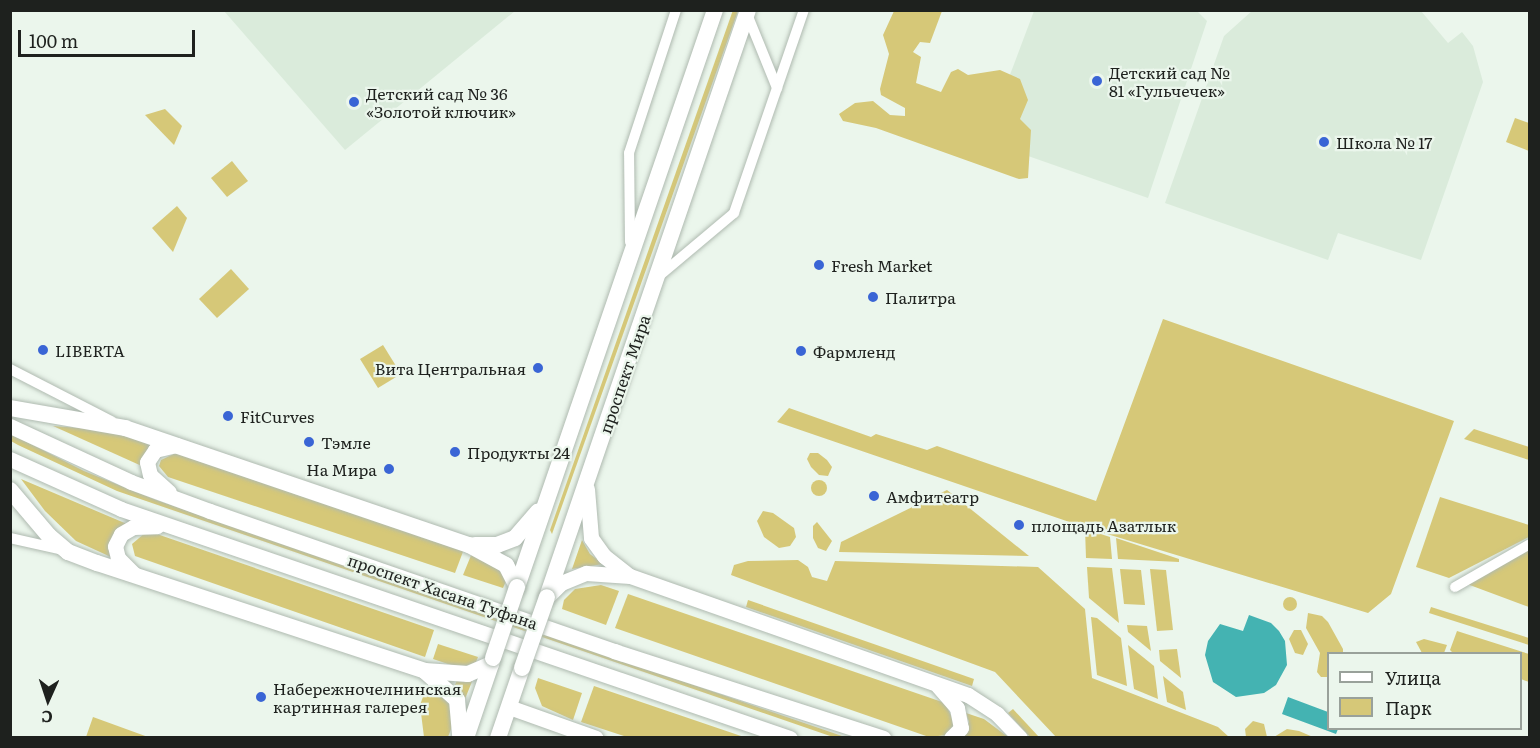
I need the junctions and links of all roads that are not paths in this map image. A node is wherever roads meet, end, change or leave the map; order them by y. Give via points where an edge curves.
1 (676, 10) edge
2 (715, 10) edge
3 (804, 10) edge
4 (748, 12) edge
5 (777, 88) junction
6 (625, 275) junction
7 (659, 276) junction
8 (10, 369) edge
9 (10, 408) edge
10 (10, 426) edge
11 (125, 428) junction
12 (176, 445) junction
13 (10, 459) edge
14 (588, 480) junction
15 (10, 490) edge
16 (176, 498) junction
17 (546, 501) junction
18 (167, 525) junction
19 (10, 538) edge
20 (1530, 544) edge
21 (469, 545) junction
22 (68, 552) junction
23 (134, 574) junction
24 (630, 576) junction
25 (517, 587) junction
26 (1455, 587) dead end
27 (547, 597) junction
28 (492, 661) junction
29 (425, 671) junction
30 (936, 683) junction
31 (509, 707) junction
32 (460, 738) edge
33 (466, 738) edge
34 (498, 738) edge
35 (596, 738) edge
36 (790, 738) edge
37 (883, 738) edge
38 (951, 738) edge
39 (1020, 738) edge

1 - 6 street via 629,153 631,239
2 - 6 main road, проспект Мира
3 - 5 street
4 - 5 street
4 - 7 main road, проспект Мира
5 - 7 street via 734,213
6 - 17 main road, проспект Мира
7 - 14 main road, проспект Мира
8 - 11 street
9 - 11 main road
10 - 16 main road, проспект Хасана Туфана via 43,444
11 - 12 main road
12 - 16 main road via 155,450 147,462 150,475
12 - 21 main road
13 - 18 main road, проспект Хасана Туфана via 121,509
14 - 24 main road via 587,524 591,538 604,556
14 - 27 main road, проспект Мира
15 - 22 main road
16 - 37 main road, проспект Хасана Туфана via 614,651
17 - 21 main road via 515,538 497,545
17 - 25 main road, проспект Мира
18 - 23 main road via 133,527 121,534 116,546 118,558
18 - 36 main road, проспект Хасана Туфана
19 - 22 street
20 - 26 street
21 - 25 main road via 506,565
22 - 23 main road
23 - 29 main road
24 - 27 main road via 586,573 561,583
24 - 30 main road
25 - 28 main road, проспект Мира, bridge
27 - 31 main road, проспект Мира, bridge
28 - 29 main road via 468,674
28 - 33 main road, проспект Мира
29 - 32 main road via 457,700
30 - 38 main road via 957,708 961,728
30 - 39 main road via 997,714
31 - 34 main road, проспект Мира
31 - 35 main road

